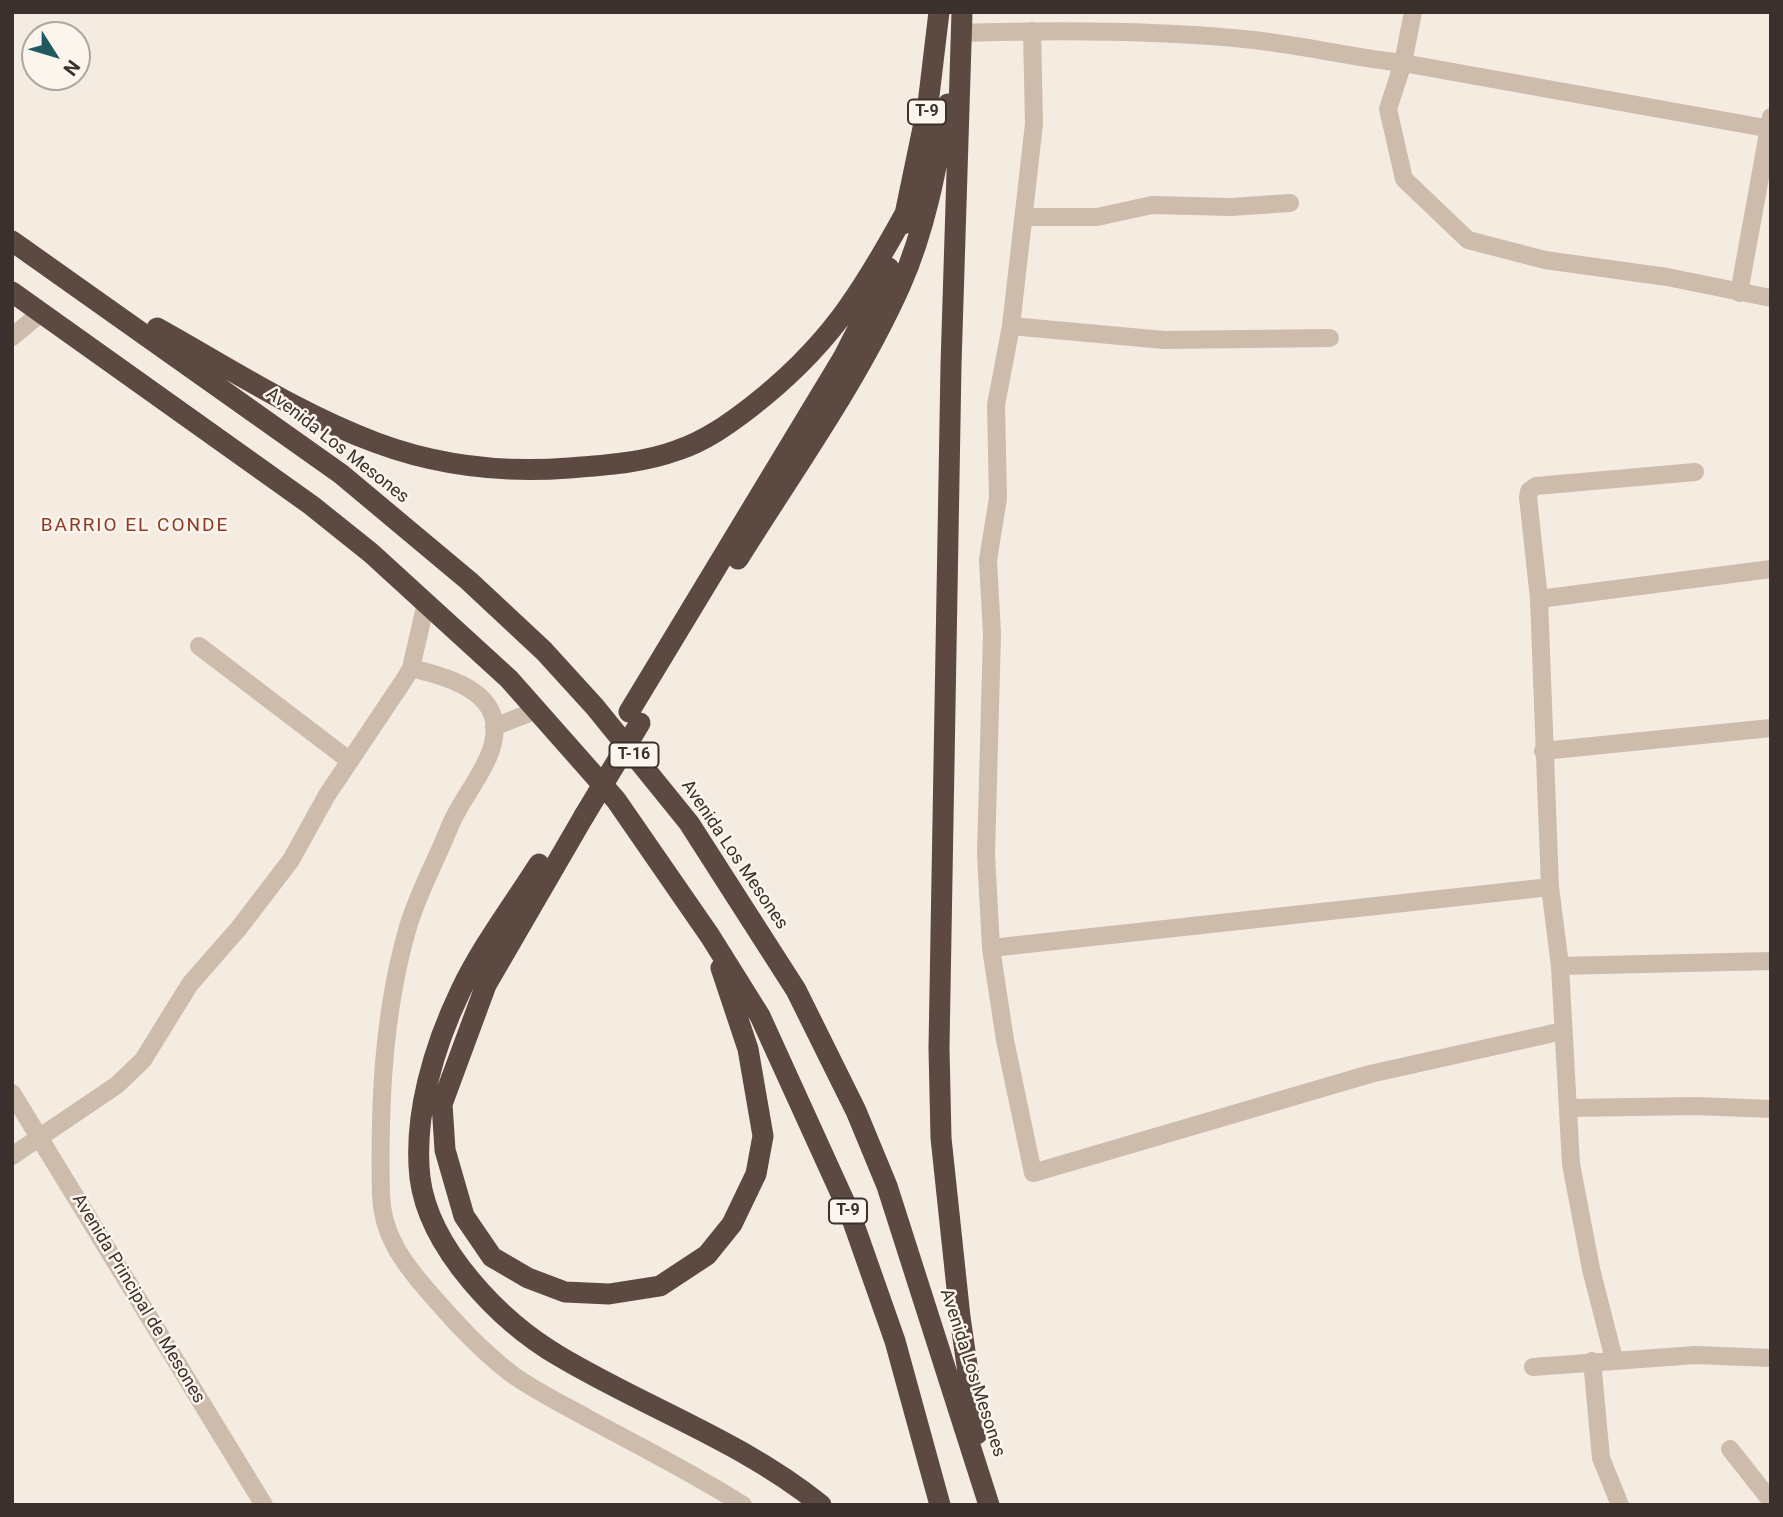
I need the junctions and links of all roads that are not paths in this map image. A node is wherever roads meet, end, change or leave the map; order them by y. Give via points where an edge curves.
1 (939, 12) edge
2 (1413, 12) edge
3 (1102, 21) edge
4 (961, 23) edge
5 (1032, 30) junction
6 (1403, 63) junction
7 (1770, 125) edge
8 (1290, 203) dead end
9 (907, 210) junction
10 (1025, 217) junction
11 (12, 241) edge
12 (60, 275) junction
13 (12, 292) edge
14 (1739, 293) junction
15 (1771, 298) edge
16 (42, 312) junction
17 (1011, 326) junction
18 (12, 337) edge
19 (1330, 338) dead end
20 (1695, 472) dead end
21 (1771, 569) edge
22 (1539, 599) junction
23 (426, 603) junction
24 (199, 646) dead end
25 (411, 668) junction
26 (537, 709) junction
27 (634, 718) junction
28 (494, 727) junction
29 (1771, 728) edge
30 (1543, 751) junction
31 (350, 761) junction
32 (579, 811) junction
33 (1550, 887) junction
34 (710, 936) junction
35 (991, 948) junction
36 (1771, 961) edge
37 (1560, 965) junction
38 (1563, 1031) junction
39 (12, 1093) edge
40 (1568, 1108) junction
41 (1771, 1109) edge
42 (39, 1138) junction
43 (12, 1156) edge
44 (1771, 1358) edge
45 (1614, 1359) junction
46 (1592, 1361) junction
47 (1533, 1367) dead end
48 (1730, 1449) dead end
49 (981, 1478) junction
50 (1771, 1501) edge
51 (264, 1505) edge
52 (743, 1505) edge
53 (821, 1505) edge
54 (940, 1505) edge
55 (989, 1505) edge
56 (1620, 1505) edge

1 - 9 highway, T-9 via 928,104
2 - 6 street
3 - 5 street
3 - 6 street
4 - 5 street
4 - 27 highway via 921,230 902,283 873,339
4 - 49 highway via 939,1061 947,1206
5 - 10 street via 1034,124
6 - 7 street
6 - 14 street via 1388,109 1404,179 1468,240 1545,260 1667,277
7 - 14 street
8 - 10 street via 1152,205 1097,217
9 - 12 highway via 868,280 831,333 796,369 729,424 680,450 583,467 470,467 377,443 286,401
9 - 27 highway via 894,257 843,358
10 - 17 street
11 - 12 highway, Avenida Los Mesones / T-16
12 - 49 highway, Avenida Los Mesones / T-16 via 341,474 469,580 595,707 689,823 796,990 856,1111 891,1199
13 - 16 highway, T-16
14 - 15 street
16 - 18 street
16 - 23 highway, T-16 via 311,505
17 - 19 street via 1164,340
17 - 35 street via 996,405 999,498 988,560 992,634 986,854
20 - 22 street via 1536,486 1529,491
21 - 22 street
22 - 30 street
23 - 25 street
23 - 26 highway, T-16
24 - 31 street
25 - 28 street via 480,696 491,709
25 - 31 street
26 - 28 street
26 - 34 highway, T-16 via 616,800
27 - 32 highway
28 - 52 street via 486,760 461,803 416,903 397,972 383,1088 381,1194 385,1224 402,1259 426,1289 471,1339 513,1375
29 - 30 street
30 - 33 street
31 - 42 street via 291,860 190,984 143,1060 117,1085
32 - 34 highway via 486,985 442,1104 445,1150 464,1216 492,1257 565,1292 609,1294 660,1286 707,1255 732,1224 756,1174 763,1136 748,1049
32 - 53 highway via 461,990 439,1052 420,1112 421,1180 438,1230 463,1271 503,1317 558,1355 789,1479
33 - 35 street
33 - 37 street
34 - 54 highway, T-9 via 760,1016 851,1216 895,1342
35 - 38 street via 1033,1173 1370,1074
36 - 37 street
37 - 38 street
38 - 40 street
39 - 42 street, Avenida Principal de Mesones
40 - 41 street
40 - 45 street via 1571,1164
42 - 43 street
42 - 51 street, Avenida Principal de Mesones
44 - 45 street
45 - 46 street
46 - 47 street
46 - 56 street via 1601,1458
48 - 50 street
49 - 55 highway, Avenida Los Mesones

